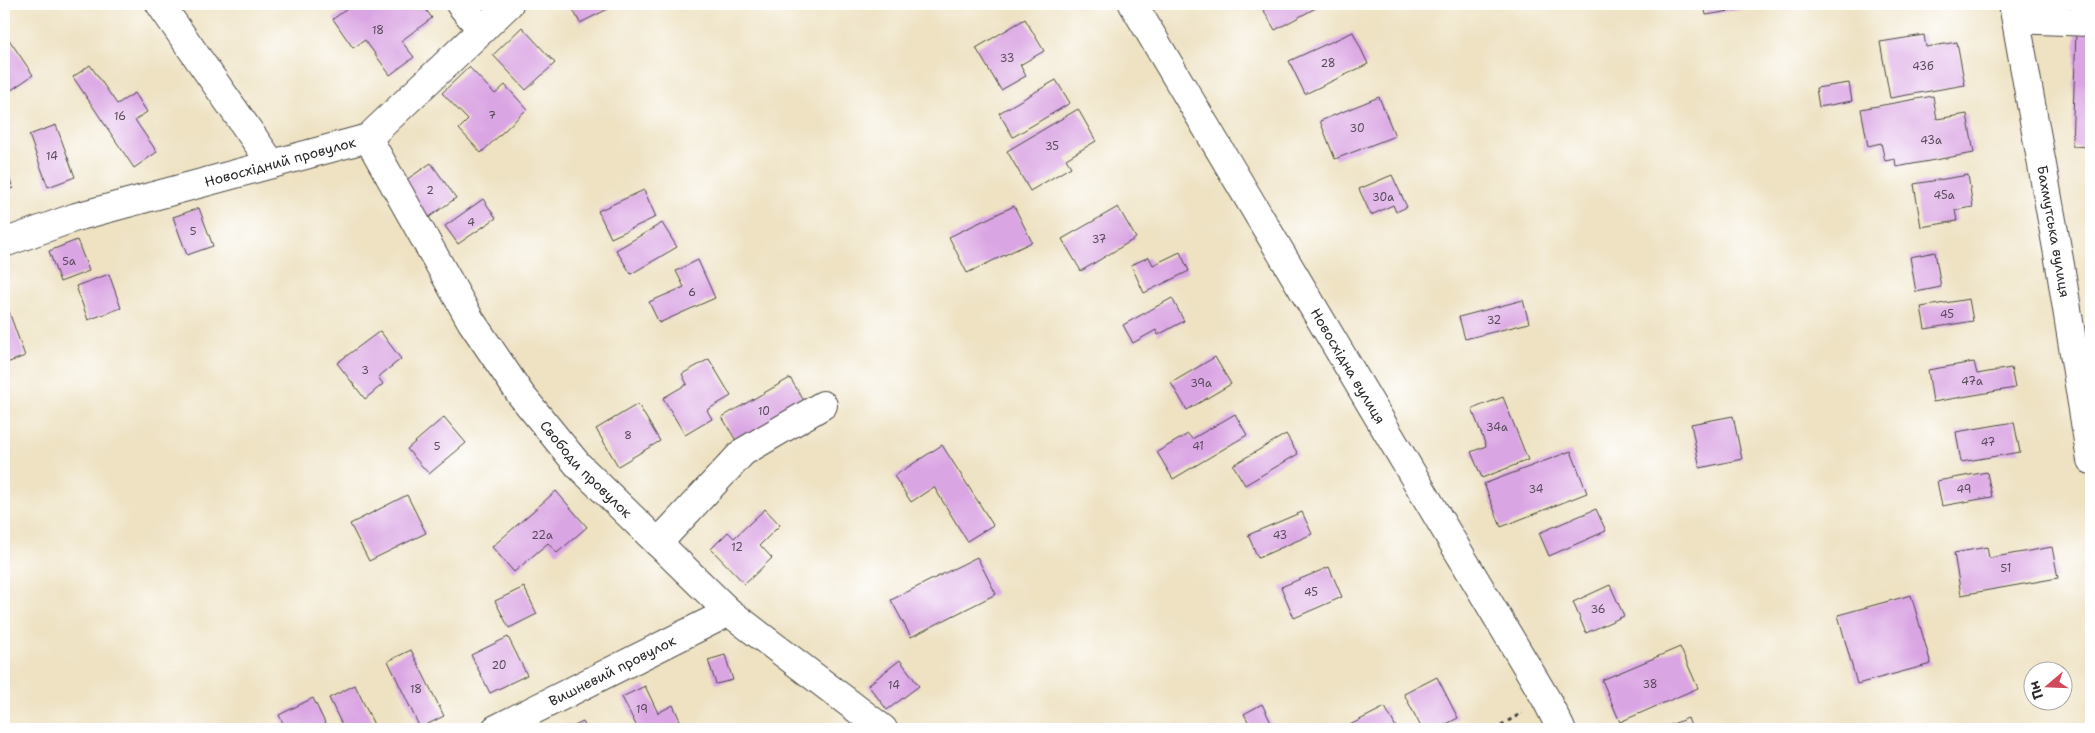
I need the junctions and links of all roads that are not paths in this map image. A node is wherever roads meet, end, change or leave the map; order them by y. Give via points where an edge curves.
1 (160, 4) edge
2 (460, 4) edge
3 (510, 4) edge
4 (1133, 4) edge
5 (2015, 11) edge
6 (2091, 22) edge
7 (482, 30) junction
8 (368, 138) junction
9 (272, 164) junction
10 (4, 243) edge
11 (823, 405) dead end
12 (2091, 460) edge
13 (658, 543) junction
14 (729, 612) junction
15 (496, 729) edge
16 (883, 729) edge
17 (1562, 729) edge

1 - 9 street
2 - 7 street
3 - 7 street, Новосхідний провулок
4 - 17 street, Новосхідна вулиця
5 - 6 street
5 - 12 street, Бахмутська вулиця
7 - 8 street, Новосхідний провулок
8 - 9 street, Новосхідний провулок
8 - 13 street, Свободи провулок via 471,321 521,395 578,465
9 - 10 street, Новосхідний провулок via 76,216
11 - 13 street via 743,452
13 - 14 street, Свободи провулок
14 - 15 street, Вишневий провулок
14 - 16 street, Свободи провулок

